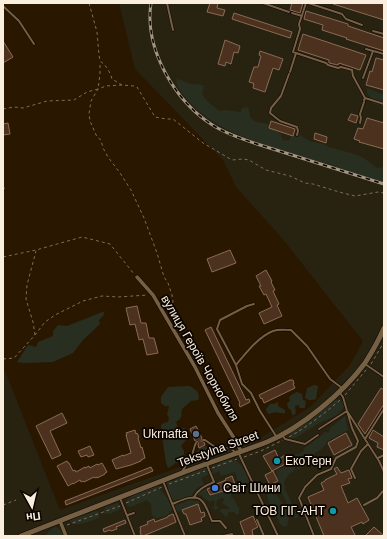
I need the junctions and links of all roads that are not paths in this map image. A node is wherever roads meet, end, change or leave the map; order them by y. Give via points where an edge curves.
1 (167, 3) edge
2 (263, 3) edge
3 (307, 3) edge
4 (3, 6) edge
5 (302, 16) junction
6 (362, 25) dead end
7 (174, 30) dead end
8 (373, 31) dead end
9 (384, 34) edge
10 (34, 44) dead end
11 (366, 49) dead end
12 (373, 51) junction
13 (296, 52) junction
14 (384, 54) edge
15 (363, 78) dead end
16 (364, 100) junction
17 (384, 104) edge
18 (360, 123) dead end
19 (297, 135) dead end
20 (137, 277) road end
21 (254, 304) dead end
22 (384, 331) edge
23 (364, 364) junction
24 (236, 365) junction
25 (384, 377) edge
26 (340, 390) junction
27 (384, 409) edge
28 (347, 410) junction
29 (319, 429) dead end
30 (318, 435) dead end
31 (279, 436) junction
32 (365, 439) junction
33 (203, 440) dead end
34 (196, 442) dead end
35 (368, 444) junction
36 (238, 452) junction
37 (384, 456) edge
38 (378, 458) junction
39 (208, 466) junction
40 (384, 472) edge
41 (181, 473) junction
42 (355, 478) dead end
43 (164, 484) junction
44 (384, 490) edge
45 (120, 497) junction
46 (194, 498) junction
47 (172, 504) junction
48 (364, 505) dead end
49 (134, 513) dead end
50 (127, 516) junction
51 (257, 520) dead end
52 (60, 521) junction
53 (226, 528) dead end
54 (21, 536) edge
55 (66, 536) edge
56 (136, 536) edge
57 (185, 536) edge
58 (223, 536) edge
59 (233, 536) edge
60 (264, 536) edge
61 (278, 536) edge
62 (314, 536) edge

1 - 7 lane
2 - 5 lane
3 - 5 lane
3 - 6 lane via 342,14 346,20
4 - 10 lane via 19,21
5 - 13 lane via 293,52
8 - 9 lane
11 - 12 lane
12 - 14 lane
12 - 15 lane
13 - 16 lane via 326,62 328,65 352,70
13 - 19 lane via 281,96 270,113 280,121 297,127
16 - 17 lane
16 - 18 lane
20 - 36 street, вулиця Героїв Чорнобиля via 152,295 195,367 234,438
21 - 24 lane via 220,320 217,329
22 - 23 street, Tekstylna Street
23 - 25 lane
23 - 26 street, Tekstylna Street
24 - 26 lane via 257,341 272,332 292,330
24 - 31 lane via 242,384 251,393 260,411
26 - 28 lane
26 - 31 street, Tekstylna Street via 301,423
27 - 32 lane
28 - 29 lane
28 - 32 lane
28 - 62 lane via 358,441 356,447 336,458 331,468 317,475 305,487 300,498
30 - 31 lane via 305,444
31 - 36 street, Tekstylna Street
32 - 35 lane
33 - 36 lane via 218,449 230,448
34 - 41 lane via 192,455
35 - 38 lane
35 - 42 lane via 351,469
36 - 39 street, Tekstylna Street
36 - 61 lane
37 - 38 lane
38 - 40 lane
39 - 41 street, Tekstylna Street
39 - 46 lane via 214,482 196,493
41 - 43 street, Tekstylna Street
43 - 45 street, Tekstylna Street
43 - 47 lane
44 - 48 lane via 377,498
45 - 50 lane
45 - 52 street, Tekstylna Street
46 - 47 lane
46 - 53 lane via 203,501 212,521 220,521
47 - 57 lane
49 - 50 lane
50 - 56 lane
51 - 60 lane
52 - 54 street, Tekstylna Street
52 - 55 street
58 - 59 lane

